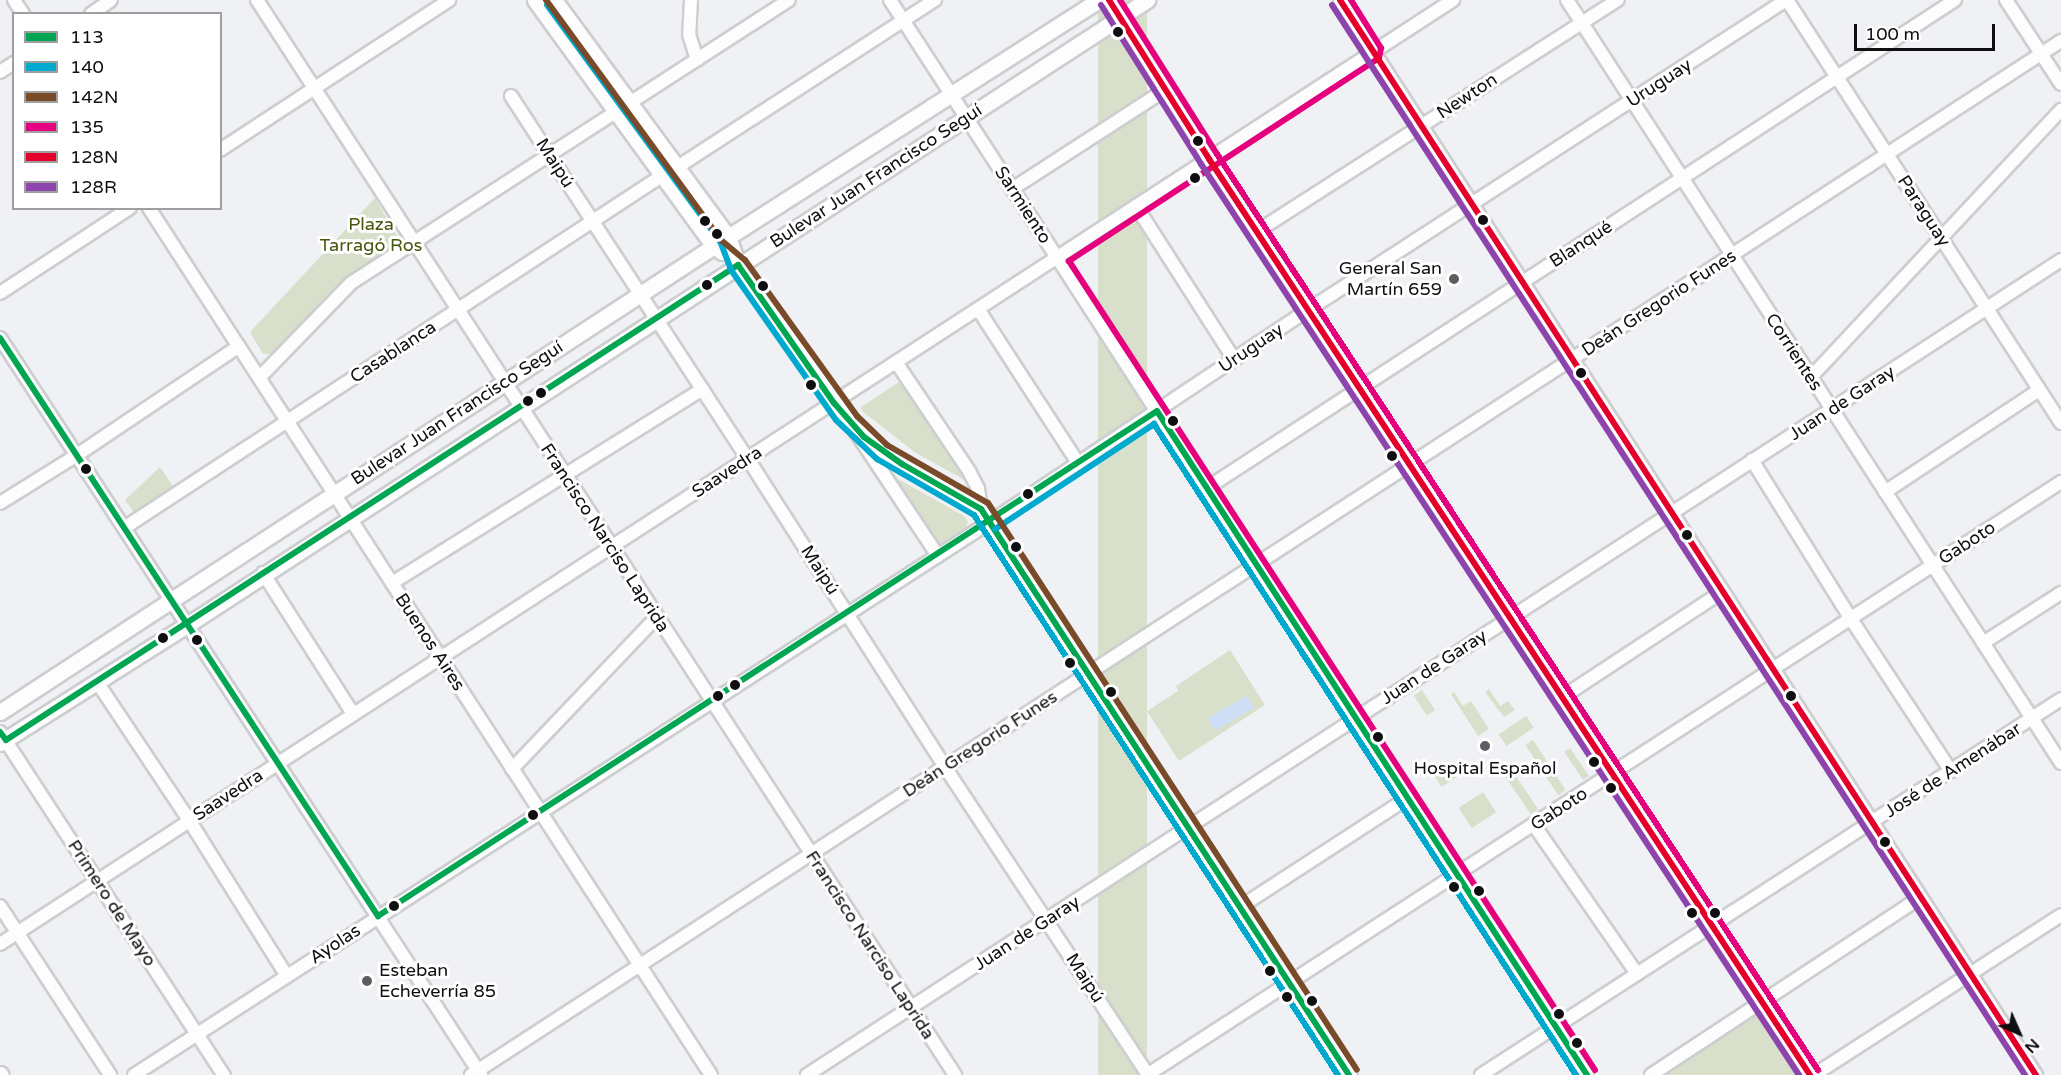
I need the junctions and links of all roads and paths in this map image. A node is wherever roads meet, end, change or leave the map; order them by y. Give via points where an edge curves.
1 (111, 0) edge
2 (257, 0) edge
3 (449, 0) edge
4 (535, 0) edge
5 (554, 0) edge
6 (691, 0) edge
7 (789, 0) edge
8 (890, 0) edge
9 (935, 0) edge
10 (1098, 0) edge
11 (1109, 0) edge
12 (1147, 0) edge
13 (1340, 0) edge
14 (1453, 0) edge
15 (1567, 0) edge
16 (1618, 0) edge
17 (1786, 0) edge
18 (1955, 0) edge
19 (2006, 0) edge
20 (93, 12) edge
21 (1120, 18) junction
22 (904, 21) junction
23 (1582, 23) junction
24 (2061, 41) edge
25 (1373, 52) junction
26 (2041, 54) junction
27 (697, 60) junction
28 (1837, 77) junction
29 (2061, 84) edge
30 (316, 88) junction
31 (1165, 90) junction
32 (951, 94) junction
33 (511, 96) dead end
34 (1632, 100) junction
35 (623, 109) junction
36 (2061, 110) edge
37 (966, 117) junction
38 (1422, 126) junction
39 (222, 149) edge
40 (549, 154) junction
41 (1887, 154) junction
42 (1209, 159) junction
43 (669, 172) junction
44 (1682, 178) junction
45 (1012, 189) junction
46 (1472, 204) junction
47 (1136, 206) junction
48 (127, 210) edge
49 (150, 210) edge
50 (593, 222) junction
51 (1257, 232) junction
52 (728, 237) junction
53 (1940, 237) junction
54 (414, 240) junction
55 (714, 246) junction
56 (1732, 255) junction
57 (1057, 258) junction
58 (2061, 260) edge
59 (738, 265) junction
60 (1523, 282) junction
61 (0, 292) edge
62 (641, 295) junction
63 (1987, 308) junction
64 (978, 309) junction
65 (457, 310) junction
66 (1308, 310) junction
67 (656, 319) junction
68 (0, 338) edge
69 (239, 346) junction
70 (1234, 359) junction
71 (1572, 359) junction
72 (896, 362) junction
73 (1811, 377) junction
74 (259, 378) junction
75 (505, 383) junction
76 (702, 389) junction
77 (1359, 389) junction
78 (2039, 390) junction
79 (834, 403) junction
80 (520, 407) junction
81 (1832, 409) junction
82 (1157, 411) junction
83 (287, 421) junction
84 (850, 422) junction
85 (2061, 423) edge
86 (76, 455) junction
87 (748, 459) junction
88 (1752, 460) junction
89 (1078, 463) junction
90 (1409, 465) junction
91 (565, 475) junction
92 (2061, 482) edge
93 (1207, 488) junction
94 (1885, 492) junction
95 (334, 493) junction
96 (0, 503) edge
97 (1672, 513) junction
98 (986, 515) junction
99 (350, 518) junction
100 (124, 528) junction
101 (611, 546) junction
102 (938, 556) junction
103 (1256, 565) junction
104 (1933, 565) junction
105 (263, 573) junction
106 (392, 583) junction
107 (1723, 591) junction
108 (2061, 594) edge
109 (171, 600) junction
110 (848, 614) junction
111 (657, 617) junction
112 (1509, 618) junction
113 (1851, 619) junction
114 (187, 625) junction
115 (1983, 643) junction
116 (440, 657) junction
117 (1773, 669) junction
118 (1089, 673) junction
119 (97, 682) junction
120 (1561, 698) junction
121 (2061, 699) edge
122 (712, 702) junction
123 (0, 712) edge
124 (353, 714) junction
125 (1356, 718) junction
126 (2031, 718) junction
127 (2, 738) edge
128 (278, 763) junction
129 (2061, 763) edge
130 (945, 767) junction
131 (512, 769) junction
132 (1951, 771) junction
133 (1611, 774) junction
134 (1408, 798) junction
135 (540, 811) junction
136 (189, 820) junction
137 (1871, 823) junction
138 (1534, 825) junction
139 (1189, 828) junction
140 (811, 853) junction
141 (1457, 874) junction
142 (97, 880) junction
143 (1921, 897) junction
144 (0, 906) edge
145 (1240, 907) junction
146 (2061, 915) edge
147 (378, 916) junction
148 (1047, 920) junction
149 (1710, 926) junction
150 (17, 933) junction
151 (0, 944) edge
152 (640, 966) junction
153 (1970, 973) junction
154 (1637, 974) junction
155 (287, 976) junction
156 (1290, 984) junction
157 (1761, 1002) junction
158 (911, 1008) junction
159 (1555, 1026) junction
160 (197, 1034) junction
161 (477, 1074) edge
162 (111, 1075) edge
163 (134, 1075) edge
164 (224, 1075) edge
165 (711, 1075) edge
166 (807, 1075) edge
167 (955, 1075) edge
168 (1148, 1075) edge
169 (1349, 1075) edge
170 (1481, 1075) edge
171 (1587, 1075) edge
172 (1651, 1075) edge
173 (1812, 1075) edge
174 (2036, 1075) edge

1 - 20 street
2 - 30 street, Francisco Narciso Laprida
3 - 30 street
4 - 35 main road
5 - 35 main road
6 - 27 street via 689,34
7 - 27 street
8 - 22 street, Sarmiento
9 - 22 street, Casablanca
10 - 32 main road, Bulevar Juan Francisco Seguí
11 - 21 street
12 - 21 main road, Bulevar Juan Francisco Seguí
13 - 25 street
14 - 25 street, Saavedra
15 - 23 street, Corrientes
16 - 23 street, Newton
17 - 28 street, Paraguay
17 - 34 street, Uruguay
18 - 28 street, Blanqué
19 - 26 street
21 - 31 street
21 - 37 main road, Bulevar Juan Francisco Seguí
22 - 32 street, Sarmiento
22 - 43 street, Casablanca
23 - 34 street, Corrientes
23 - 38 street, Newton
24 - 26 street, Deán Gregorio Funes
25 - 38 street
25 - 42 street, Saavedra
26 - 29 street
26 - 41 street, Deán Gregorio Funes
27 - 35 street
28 - 41 street, Paraguay
28 - 44 street, Blanqué
30 - 39 street
30 - 54 street, Francisco Narciso Laprida
31 - 42 street
31 - 45 street
32 - 37 street, Sarmiento
32 - 52 main road, Bulevar Juan Francisco Seguí
33 - 40 street, Maipú
34 - 44 street, Corrientes
34 - 46 street, Uruguay
35 - 40 street
35 - 43 main road
36 - 53 street
37 - 45 street, Sarmiento
37 - 59 main road, Bulevar Juan Francisco Seguí
38 - 46 street
38 - 51 street, Newton
40 - 50 street, Maipú
40 - 54 street
41 - 53 street, Paraguay
41 - 56 street, Deán Gregorio Funes
42 - 47 street, Saavedra
42 - 51 street
43 - 50 street, Casablanca
43 - 52 main road
43 - 55 main road
44 - 56 street, Corrientes
44 - 60 street, Blanqué
45 - 57 street, Sarmiento
46 - 60 street
46 - 66 street, Uruguay
47 - 57 street, Saavedra
47 - 70 street
48 - 61 street
49 - 69 street, Buenos Aires
50 - 62 street, Maipú
50 - 65 street, Casablanca
51 - 66 street
52 - 55 main road, Bulevar Juan Francisco Seguí
52 - 59 main road
53 - 63 street, Paraguay
53 - 73 street
54 - 65 street, Francisco Narciso Laprida
54 - 74 street via 351,283
55 - 59 main road
55 - 62 main road, Bulevar Juan Francisco Seguí
56 - 71 street, Deán Gregorio Funes
56 - 73 street, Corrientes
57 - 64 street, Saavedra
57 - 82 street, Sarmiento
58 - 63 street, Juan de Garay
59 - 67 main road, Bulevar Juan Francisco Seguí
59 - 79 main road
60 - 71 street
60 - 77 street, Blanqué
62 - 67 street, Maipú
62 - 75 main road, Bulevar Juan Francisco Seguí
63 - 78 street, Paraguay
63 - 81 street, Juan de Garay
64 - 72 street, Saavedra
64 - 89 street
65 - 75 street, Francisco Narciso Laprida
65 - 83 street, Casablanca
66 - 70 street, Uruguay
66 - 77 street
67 - 76 street, Maipú
67 - 80 main road, Bulevar Juan Francisco Seguí
68 - 86 street
69 - 74 street, Buenos Aires
69 - 86 street
70 - 82 street, Uruguay
71 - 90 street, Deán Gregorio Funes
71 - 97 street
72 - 79 street, Saavedra
72 - 98 street via 969,471
73 - 81 street, Corrientes
74 - 83 street, Buenos Aires
75 - 80 street, Francisco Narciso Laprida
75 - 95 main road, Bulevar Juan Francisco Seguí
76 - 87 street, Maipú
76 - 91 street
77 - 90 street
77 - 93 street, Blanqué
78 - 85 street, Paraguay
78 - 94 street
79 - 84 main road
79 - 87 street, Saavedra
80 - 91 street, Francisco Narciso Laprida
80 - 99 main road, Bulevar Juan Francisco Seguí
81 - 88 street, Juan de Garay
81 - 94 street, Corrientes
82 - 89 street, Uruguay
82 - 93 street, Sarmiento
83 - 95 street, Buenos Aires
83 - 100 street, Casablanca
84 - 98 main road via 882,452
84 - 102 street
86 - 96 street
86 - 100 street
87 - 101 street, Saavedra
87 - 110 street, Maipú
88 - 97 street, Juan de Garay
88 - 113 street
89 - 98 street, Uruguay
90 - 103 street, Deán Gregorio Funes
90 - 112 street
91 - 101 street, Francisco Narciso Laprida
91 - 106 street
92 - 104 street, Gaboto
93 - 103 street, Sarmiento
94 - 104 street, Corrientes
95 - 99 street, Buenos Aires
95 - 109 main road, Bulevar Juan Francisco Seguí
97 - 107 street
97 - 112 street, Juan de Garay
98 - 102 street, Ayolas
98 - 118 main road
99 - 105 main road, Bulevar Juan Francisco Seguí
99 - 106 street, Buenos Aires
100 - 109 street
101 - 111 street, Francisco Narciso Laprida
101 - 116 street, Saavedra
102 - 110 street, Ayolas
103 - 118 street, Deán Gregorio Funes
103 - 125 street, Sarmiento
104 - 113 street, Gaboto
104 - 115 street, Corrientes
105 - 114 main road, Bulevar Juan Francisco Seguí
105 - 124 street
106 - 116 street, Buenos Aires
107 - 117 street
107 - 120 street
108 - 115 street
109 - 114 street
109 - 123 main road, Bulevar Juan Francisco Seguí
110 - 122 street, Ayolas
110 - 130 street, Maipú
111 - 122 street, Francisco Narciso Laprida
111 - 131 street
112 - 120 street
112 - 125 street, Juan de Garay
113 - 117 street, Gaboto
113 - 132 street
114 - 119 main road, Bulevar Juan Francisco Seguí
114 - 128 street
115 - 126 street, Corrientes
116 - 124 street, Saavedra
116 - 131 street, Buenos Aires
117 - 133 street, Gaboto
117 - 137 street
118 - 130 street, Deán Gregorio Funes
118 - 139 main road
119 - 127 main road, Bulevar Juan Francisco Seguí
119 - 136 street
120 - 133 street
121 - 126 street, José de Amenábar
122 - 135 street, Ayolas
122 - 140 street, Francisco Narciso Laprida
124 - 128 street, Saavedra
125 - 134 street, Sarmiento
125 - 139 street, Juan de Garay
126 - 129 street, Corrientes
126 - 132 street, José de Amenábar
127 - 142 street, Primero de Mayo
128 - 136 street, Saavedra
128 - 147 street
130 - 140 street, Deán Gregorio Funes
130 - 148 street, Maipú
131 - 135 street, Buenos Aires
132 - 137 street, José de Amenábar
133 - 138 street, Gaboto
133 - 149 street
134 - 141 street, Sarmiento
134 - 145 street
135 - 147 street, Ayolas
135 - 152 street, Buenos Aires
136 - 142 street, Saavedra
136 - 155 street
137 - 143 street
137 - 149 street, José de Amenábar
138 - 141 street, Gaboto
138 - 154 street
139 - 145 main road
139 - 148 street, Juan de Garay
140 - 152 street, Deán Gregorio Funes
140 - 158 street, Francisco Narciso Laprida
141 - 156 street, Gaboto
141 - 159 street, Sarmiento
142 - 150 street, Saavedra
142 - 160 street, Primero de Mayo
143 - 153 street
143 - 157 street
144 - 150 street
145 - 156 main road
146 - 153 street
147 - 155 street, Ayolas
147 - 161 street
148 - 158 street, Juan de Garay
148 - 168 street, Maipú
149 - 154 street, José de Amenábar
149 - 157 street
150 - 151 street, Saavedra
150 - 162 street
152 - 161 street, Deán Gregorio Funes
152 - 165 street, Buenos Aires
153 - 173 street
153 - 174 street
154 - 159 street, José de Amenábar
155 - 160 street, Ayolas
156 - 168 street, Gaboto
156 - 169 main road
157 - 172 street
157 - 173 street
158 - 166 street, Juan de Garay
158 - 167 street, Francisco Narciso Laprida
159 - 170 street, José de Amenábar
159 - 171 street, Sarmiento
160 - 163 street, Ayolas
160 - 164 street, Primero de Mayo

